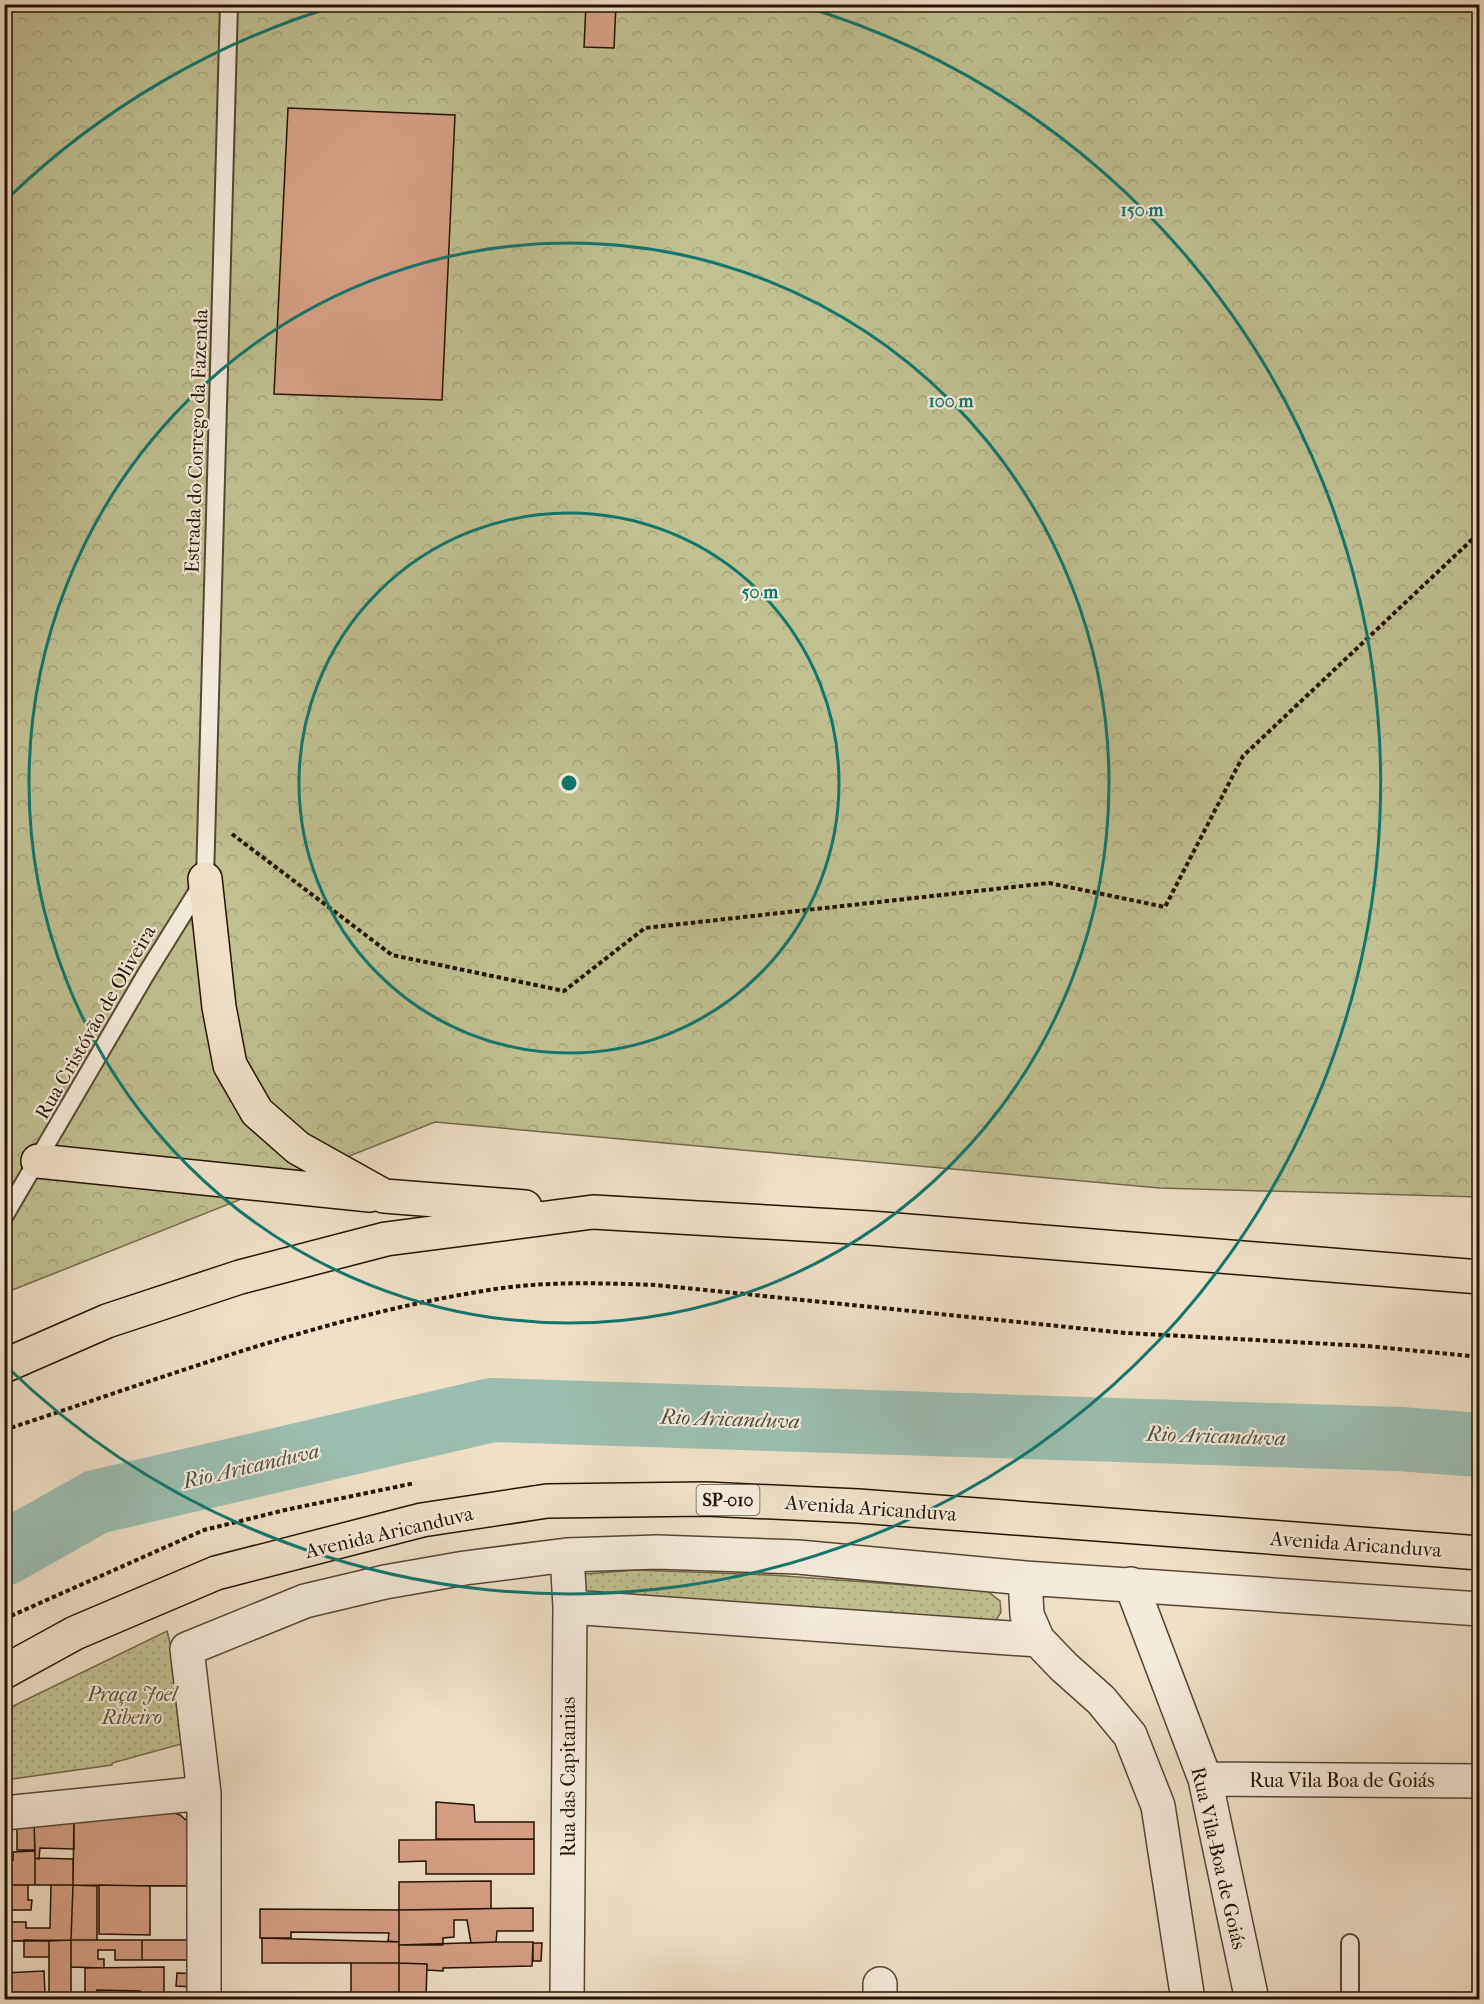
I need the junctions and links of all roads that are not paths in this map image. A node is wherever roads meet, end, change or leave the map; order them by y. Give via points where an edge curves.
1 (230, 4) edge
2 (205, 879) junction
3 (38, 1161) junction
4 (384, 1196) junction
5 (593, 1212) junction
6 (4, 1216) edge
7 (1479, 1277) edge
8 (4, 1366) edge
9 (1479, 1553) edge
10 (567, 1555) junction
11 (1025, 1578) junction
12 (1131, 1584) junction
13 (570, 1607) junction
14 (1479, 1610) edge
15 (1038, 1640) junction
16 (4, 1672) edge
17 (1205, 1779) junction
18 (1479, 1781) edge
19 (204, 1793) junction
20 (4, 1813) edge
21 (1350, 1943) dead end
22 (204, 2000) edge
23 (567, 2000) edge
24 (1188, 2000) edge
25 (1252, 2000) edge
26 (1350, 2000) edge

1 - 2 lane, Estrada do Corrego da Fazenda
2 - 3 lane, Rua Cristóvão de Oliveira
2 - 4 highway via 219,1008 231,1065 257,1112 298,1148
3 - 4 highway
3 - 6 lane, Rua Cristóvão de Oliveira
4 - 5 highway
5 - 7 highway via 870,1228
5 - 8 highway via 386,1239 240,1276 107,1321
9 - 16 highway, Avenida Aricanduva / SP-010 via 858,1506 706,1499 548,1501 422,1520 216,1573 75,1633
10 - 11 street via 657,1552 798,1557
10 - 13 street, Rua das Capitanias
10 - 19 street via 385,1582 305,1601 187,1648
11 - 12 street
11 - 15 street via 1027,1615
12 - 14 street
12 - 17 street, Rua Vila-Boa de Goiás
13 - 15 street
13 - 23 street, Rua das Capitanias
15 - 24 street via 1101,1700 1130,1735 1158,1806
17 - 18 street, Rua Vila Boa de Goiás
17 - 25 street, Rua Vila-Boa de Goiás
19 - 20 street
19 - 22 street
21 - 26 lane

